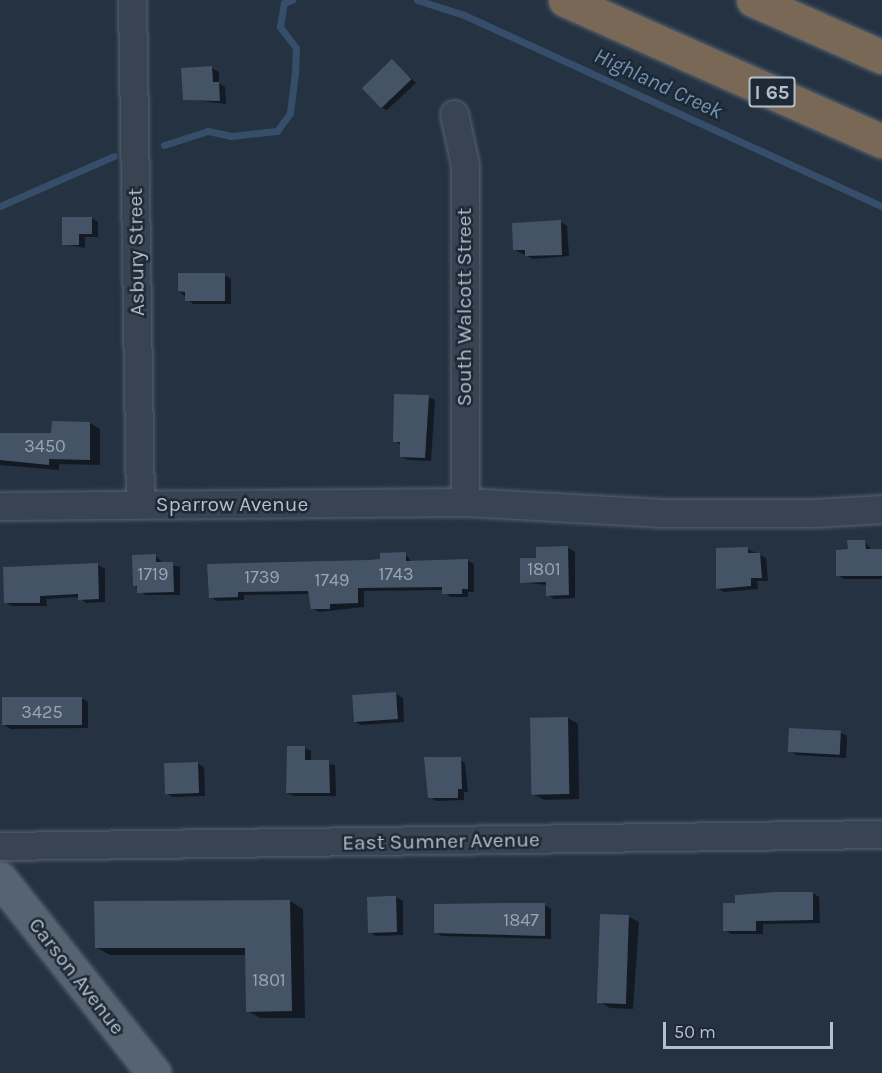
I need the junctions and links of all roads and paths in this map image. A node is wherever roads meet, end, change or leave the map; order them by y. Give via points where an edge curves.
1 (132, 0) edge
2 (565, 0) edge
3 (753, 0) edge
4 (882, 57) edge
5 (454, 114) dead end
6 (882, 141) edge
7 (465, 502) junction
8 (140, 504) junction
9 (0, 506) edge
10 (882, 508) edge
11 (882, 834) edge
12 (0, 846) edge
13 (0, 879) edge
14 (154, 1073) edge

1 - 8 street, Asbury Street
2 - 6 highway, I 65
3 - 4 highway
5 - 7 street, South Walcott Street via 465,165
7 - 8 street, Sparrow Avenue
7 - 10 street, Sparrow Avenue via 659,513 815,513
8 - 9 street, Sparrow Avenue
11 - 12 street, East Sumner Avenue
13 - 14 main road, Carson Avenue

